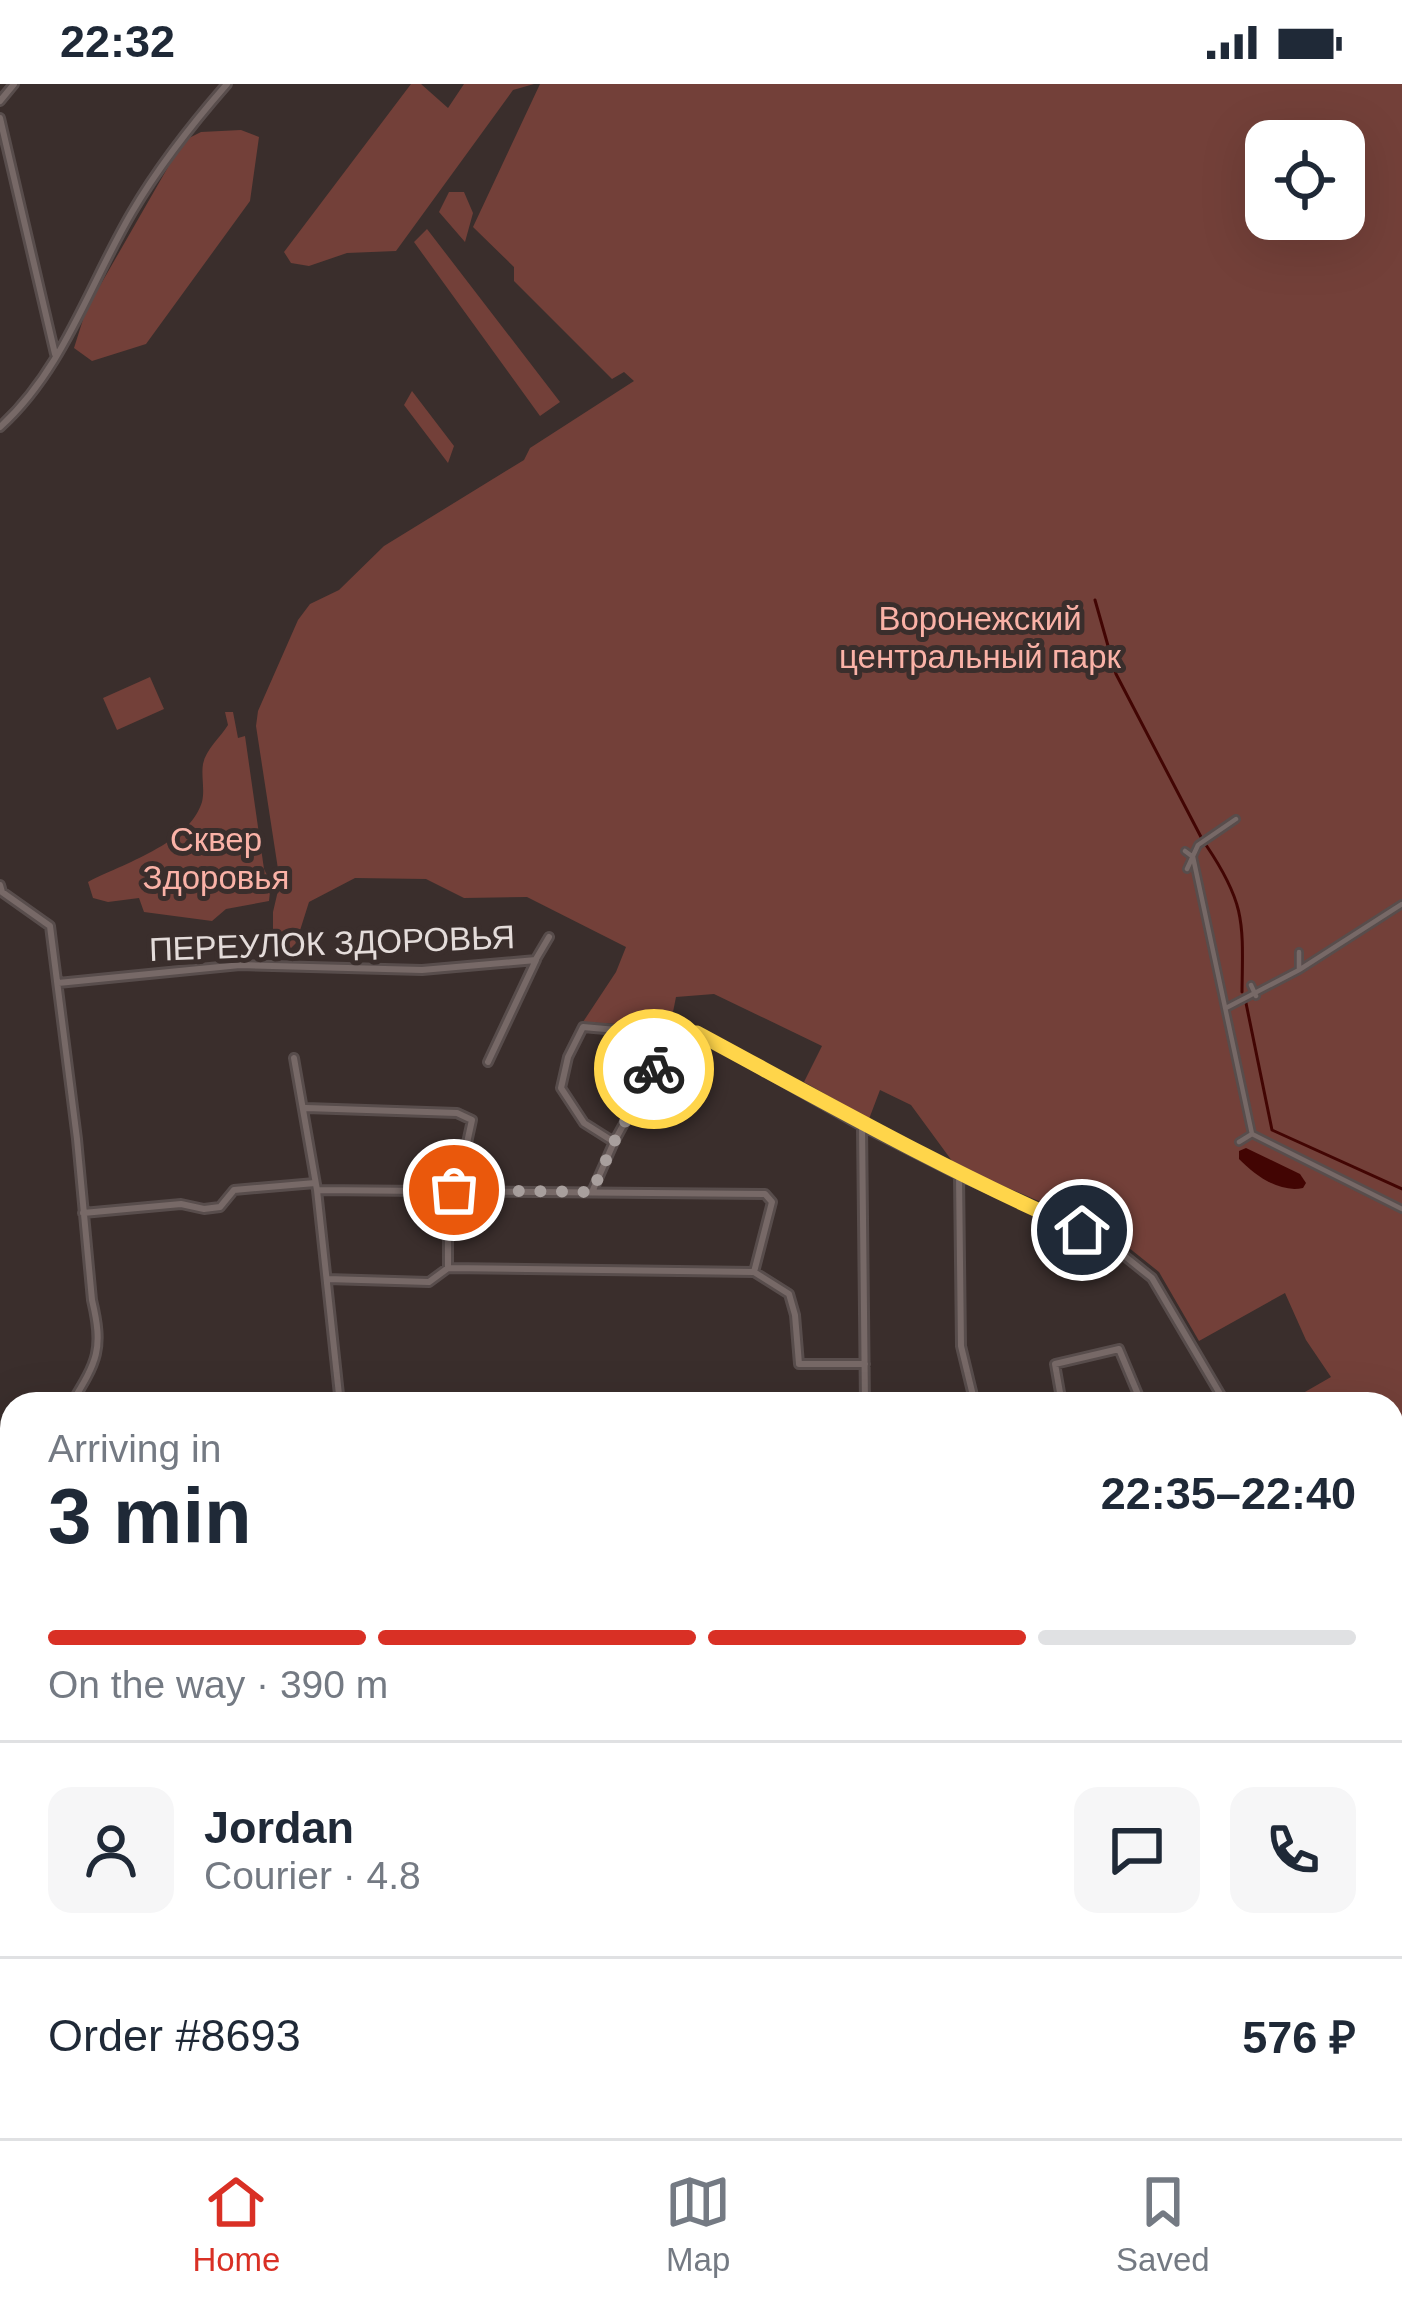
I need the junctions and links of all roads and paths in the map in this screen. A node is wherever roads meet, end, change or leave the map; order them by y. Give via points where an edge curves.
1 (14, 84) edge
2 (227, 84) edge
3 (0, 101) edge
4 (0, 118) edge
5 (56, 357) junction
6 (0, 427) edge
7 (1237, 819) dead end
8 (1188, 855) junction
9 (1187, 869) dead end
10 (0, 885) edge
11 (1402, 904) edge
12 (550, 937) dead end
13 (1299, 952) dead end
14 (1291, 957) dead end
15 (536, 960) junction
16 (1299, 971) junction
17 (58, 983) junction
18 (1226, 1008) junction
19 (672, 1035) junction
20 (294, 1058) dead end
21 (488, 1062) dead end
22 (305, 1108) junction
23 (862, 1126) junction
24 (1237, 1133) dead end
25 (1252, 1134) junction
26 (614, 1142) junction
27 (1239, 1142) dead end
28 (959, 1175) junction
29 (316, 1187) junction
30 (454, 1190) junction
31 (592, 1192) junction
32 (1402, 1209) edge
33 (83, 1213) junction
34 (448, 1268) junction
35 (754, 1272) junction
36 (327, 1279) junction
37 (865, 1364) junction
38 (77, 1392) edge
39 (339, 1392) edge
40 (865, 1392) edge
41 (972, 1392) edge
42 (1060, 1392) edge
43 (1137, 1392) edge
44 (1219, 1392) edge

1 - 3 street
2 - 5 street via 131,212
4 - 5 street
5 - 6 street
7 - 8 street
8 - 9 street
8 - 18 street via 1214,931
10 - 17 street via 50,926
11 - 16 street
12 - 15 street, ПЕРЕУЛОК ЗДОРОВЬЯ
13 - 16 street
14 - 16 street
15 - 17 street, ПЕРЕУЛОК ЗДОРОВЬЯ via 422,970 240,964
15 - 21 street, ПЕРЕУЛОК ЗДОРОВЬЯ
16 - 18 street
17 - 33 street
18 - 25 street
19 - 23 street via 697,1033
19 - 26 street
19 - 26 street via 583,1027 562,1088 584,1124
20 - 22 street
22 - 29 street
22 - 30 street via 472,1120
23 - 28 street
23 - 37 street
24 - 25 street
25 - 27 street
25 - 32 street
26 - 31 street
28 - 41 street via 961,1346
28 - 44 street via 1106,1240 1152,1278
29 - 30 street
29 - 33 street via 234,1190 220,1207
29 - 36 street
30 - 31 street
30 - 34 street
31 - 35 street via 770,1197
33 - 38 street via 99,1350
34 - 35 street
34 - 36 street via 430,1282
35 - 37 street via 789,1294 799,1364
36 - 39 street
37 - 40 street
42 - 43 street via 1055,1364 1119,1349

